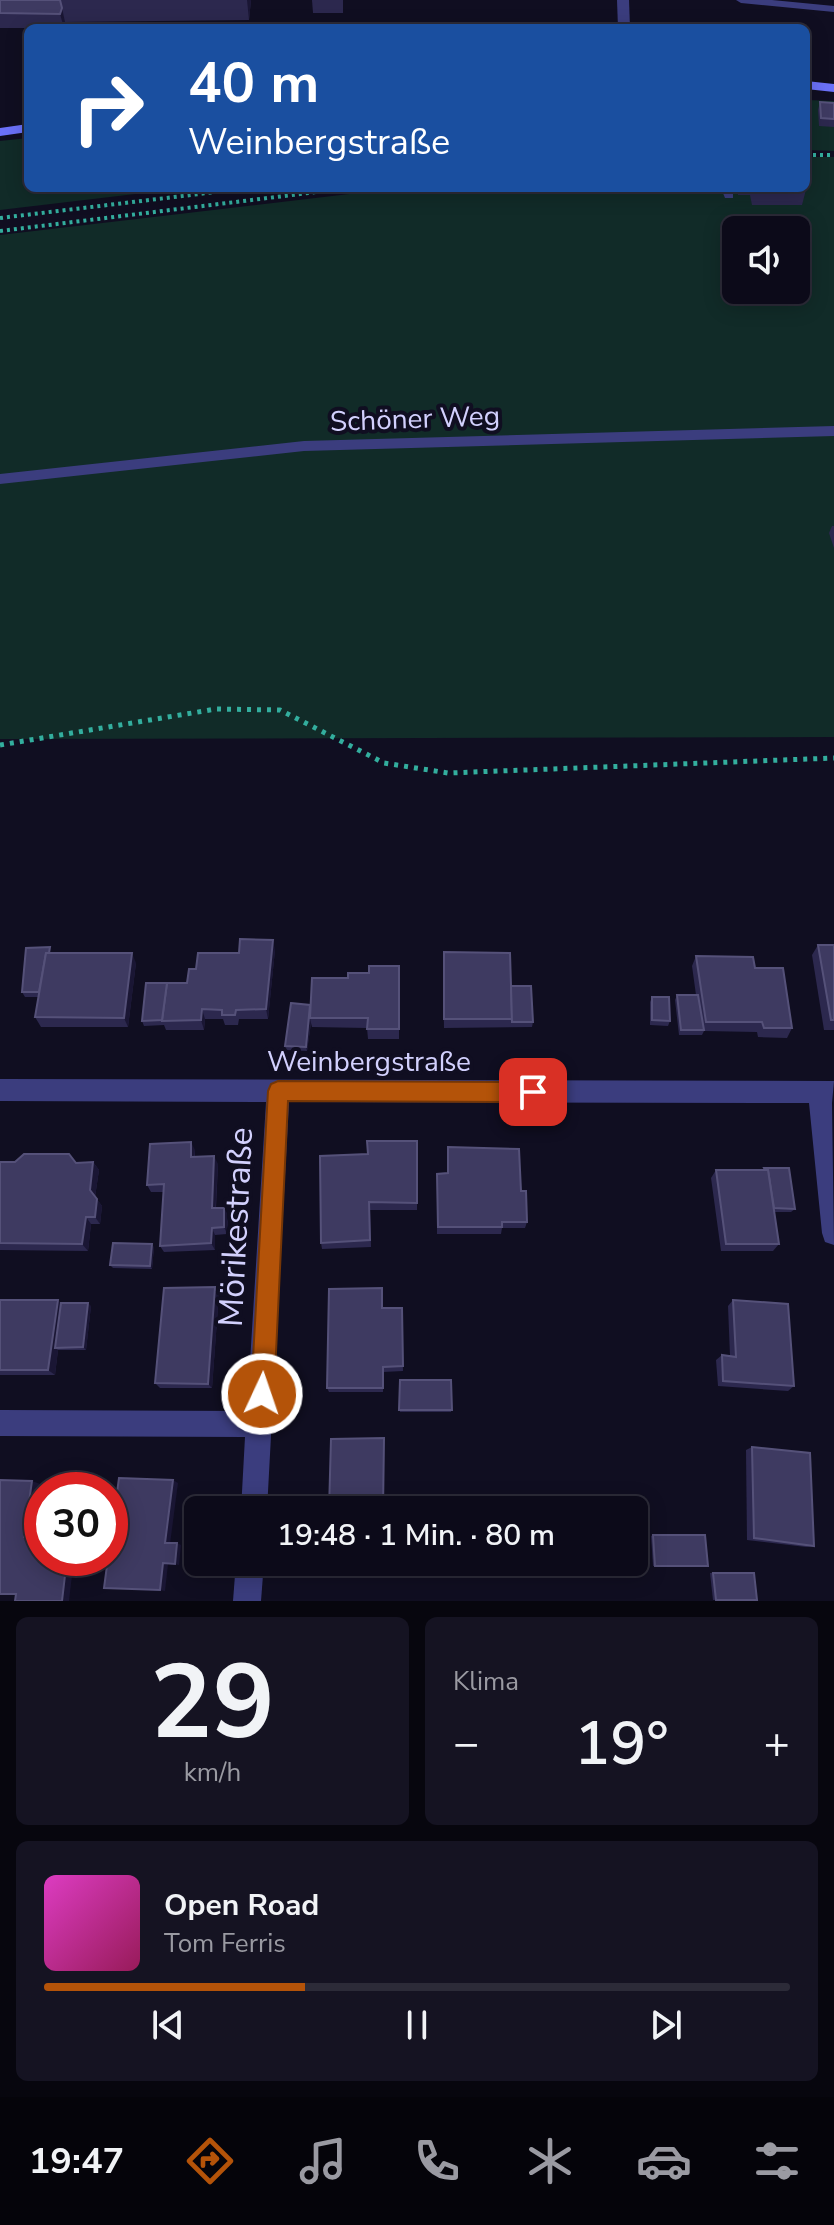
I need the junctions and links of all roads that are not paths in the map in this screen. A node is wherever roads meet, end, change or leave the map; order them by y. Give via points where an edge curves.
1 (623, 0) edge
2 (741, 0) edge
3 (834, 9) edge
4 (624, 24) edge
5 (810, 85) edge
6 (834, 88) edge
7 (810, 94) edge
8 (834, 94) edge
9 (24, 129) edge
10 (0, 132) edge
11 (834, 431) edge
12 (0, 479) edge
13 (0, 1090) edge
14 (278, 1091) junction
15 (826, 1092) edge
16 (834, 1233) edge
17 (0, 1423) edge
18 (261, 1424) junction
19 (255, 1496) edge
20 (249, 1576) edge
21 (247, 1601) edge

1 - 4 street
2 - 3 lane
5 - 6 main road
7 - 8 main road
9 - 10 main road
11 - 12 lane, Schöner Weg via 304,446
13 - 14 street, Weinbergstraße
14 - 15 street, Weinbergstraße
14 - 18 street, Mörikestraße
15 - 16 street
17 - 18 street
18 - 19 street, Mörikestraße
20 - 21 street

